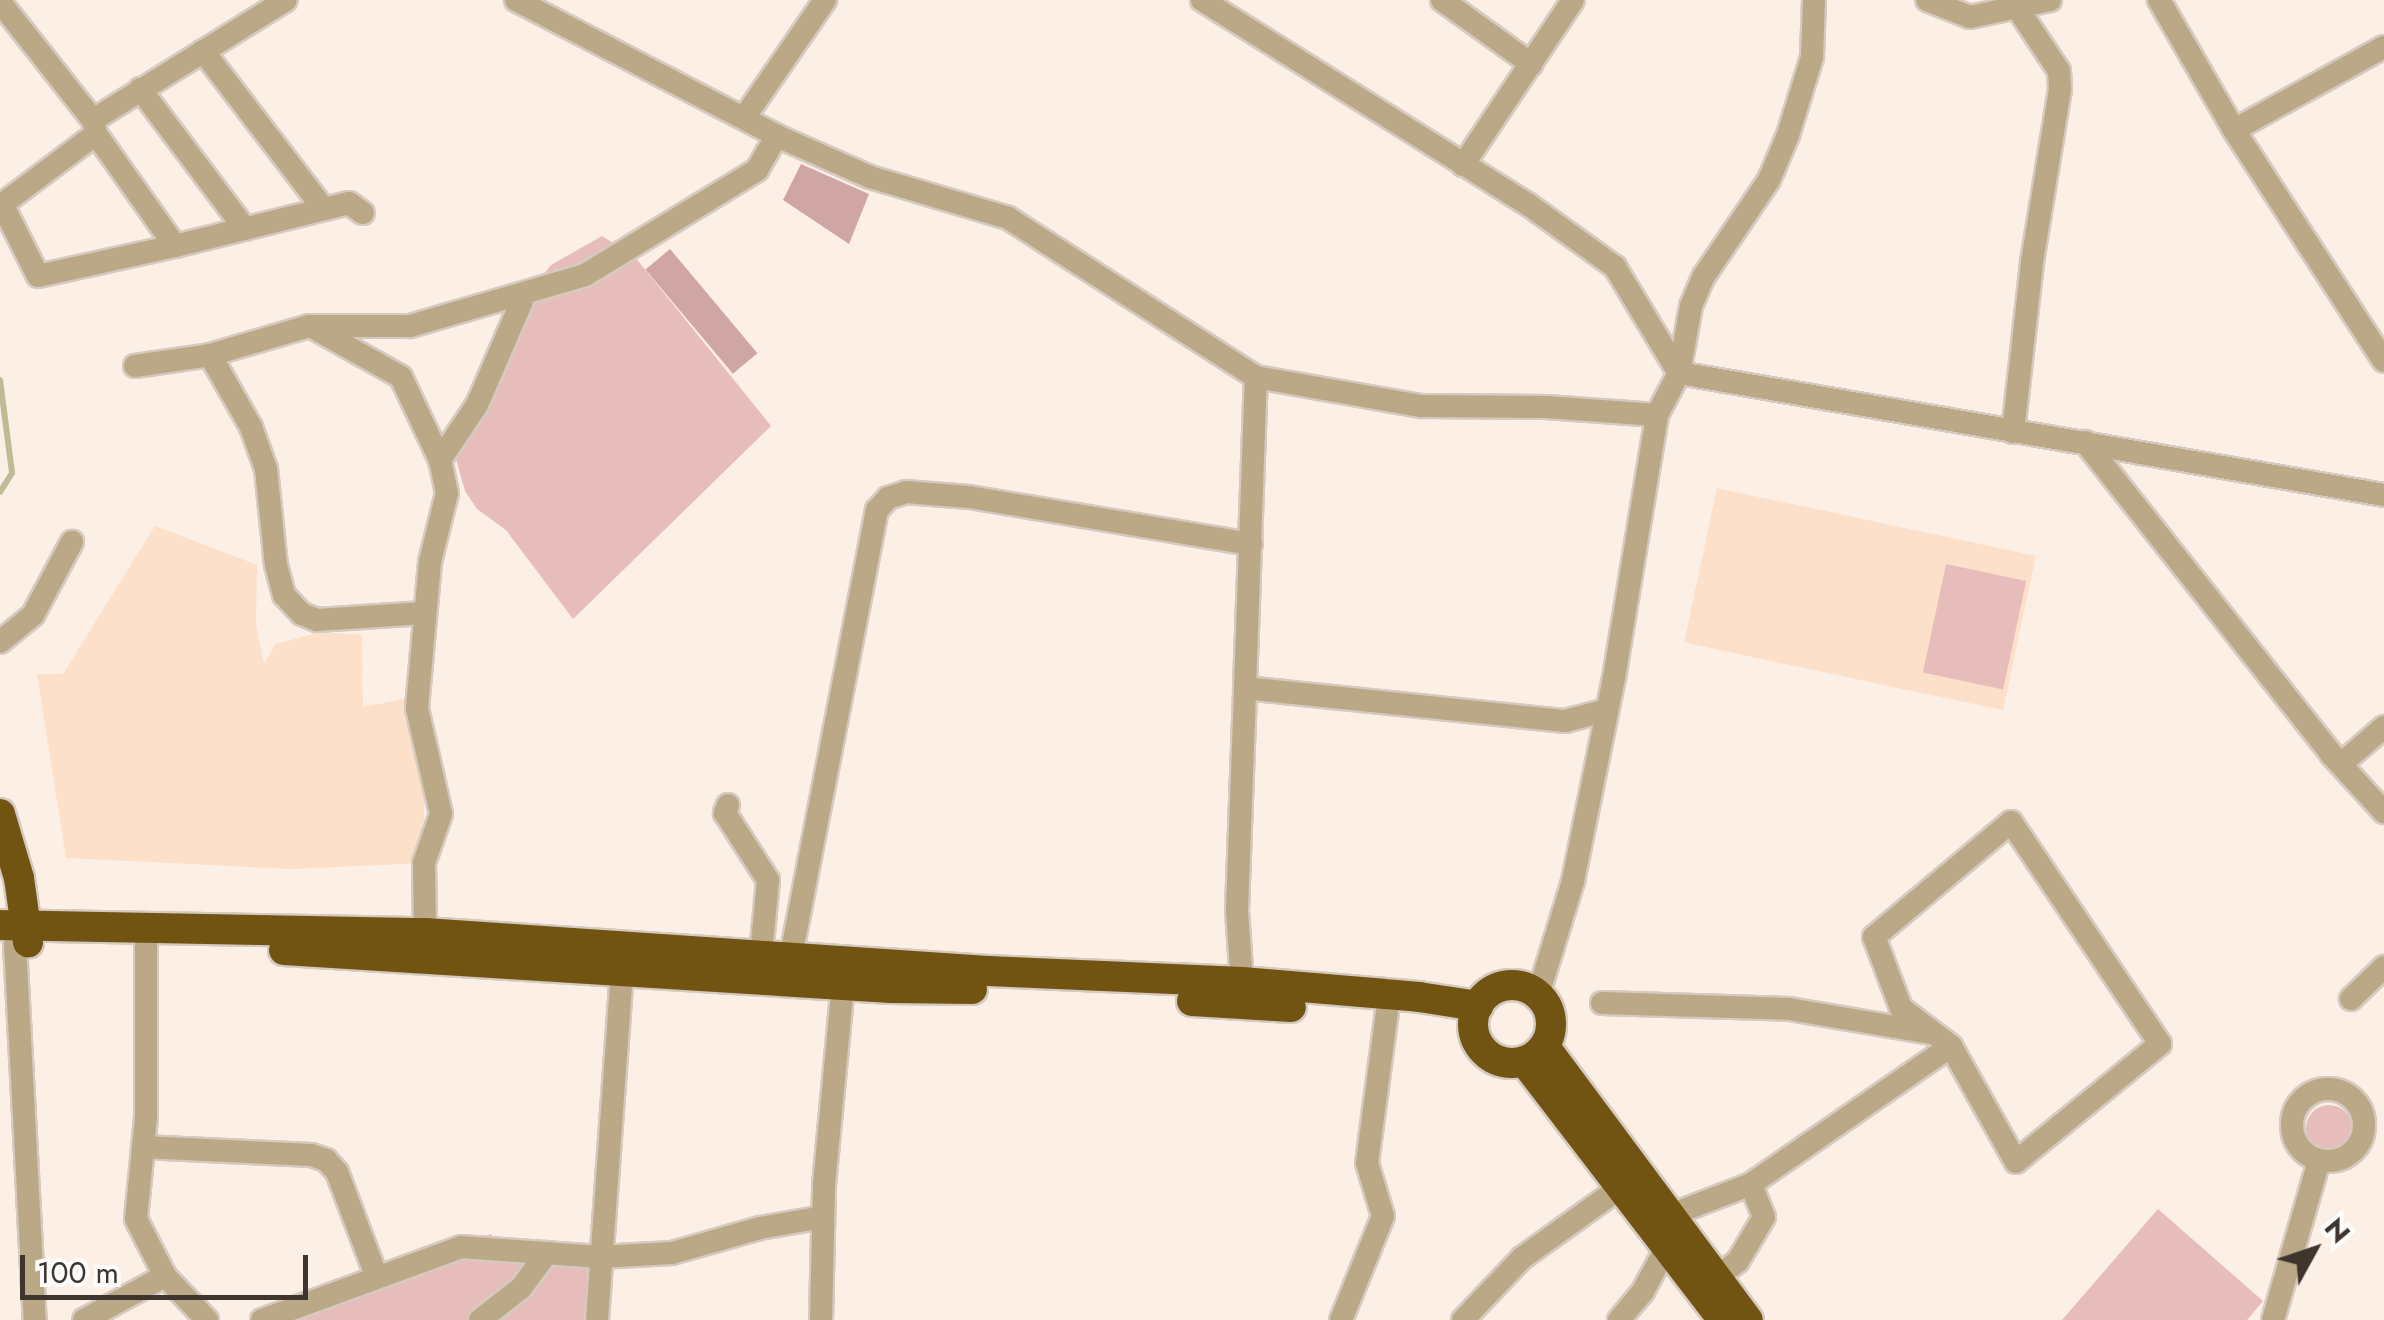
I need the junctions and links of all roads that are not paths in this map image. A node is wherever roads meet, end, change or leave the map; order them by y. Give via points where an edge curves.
1 (286, 0) edge
2 (516, 0) edge
3 (825, 0) edge
4 (1202, 0) edge
5 (1442, 0) edge
6 (1573, 0) edge
7 (1814, 0) edge
8 (1927, 0) edge
9 (2050, 0) edge
10 (2159, 0) edge
11 (0, 2) edge
12 (2018, 8) junction
13 (2384, 47) edge
14 (203, 51) junction
15 (1531, 64) junction
16 (140, 89) junction
17 (744, 118) junction
18 (94, 127) junction
19 (2234, 130) junction
20 (776, 136) junction
21 (1463, 165) junction
22 (1, 205) edge
23 (324, 209) junction
24 (363, 213) dead end
25 (245, 229) junction
26 (175, 246) junction
27 (522, 301) dead end
28 (309, 326) junction
29 (210, 355) junction
30 (2384, 362) edge
31 (135, 366) dead end
32 (1680, 373) junction
33 (1256, 377) junction
34 (1657, 415) junction
35 (2013, 432) junction
36 (2085, 442) junction
37 (440, 460) junction
38 (2384, 495) edge
39 (72, 542) dead end
40 (1251, 544) junction
41 (424, 612) junction
42 (0, 642) edge
43 (1245, 688) junction
44 (1608, 710) junction
45 (2384, 727) edge
46 (2341, 764) junction
47 (728, 804) dead end
48 (2384, 812) edge
49 (4, 826) edge
50 (0, 907) edge
51 (425, 933) junction
52 (14, 936) edge
53 (146, 943) junction
54 (776, 955) junction
55 (2384, 967) edge
56 (622, 968) junction
57 (1242, 982) junction
58 (843, 983) junction
59 (1538, 995) junction
60 (2350, 1000) dead end
61 (1602, 1002) dead end
62 (1387, 1012) junction
63 (1476, 1014) junction
64 (1942, 1040) junction
65 (1535, 1054) junction
66 (143, 1147) junction
67 (2319, 1161) dead end
68 (1750, 1184) junction
69 (1621, 1187) junction
70 (1671, 1215) junction
71 (823, 1218) junction
72 (1667, 1247) junction
73 (547, 1253) junction
74 (600, 1256) junction
75 (376, 1275) junction
76 (165, 1276) junction
77 (1717, 1277) junction
78 (35, 1320) edge
79 (84, 1320) edge
80 (207, 1320) edge
81 (262, 1320) edge
82 (480, 1320) edge
83 (598, 1320) edge
84 (821, 1320) edge
85 (1341, 1320) edge
86 (1463, 1320) edge
87 (1619, 1320) edge
88 (1723, 1320) edge
89 (1748, 1320) edge
90 (2273, 1320) edge

1 - 14 street
2 - 17 street
3 - 17 street
4 - 21 street
5 - 15 street
6 - 15 street
7 - 32 street via 1812,58 1788,134 1769,180 1704,276 1691,306
8 - 12 street via 1970,16
9 - 12 street
10 - 19 street
11 - 18 street
12 - 35 street via 2059,71 2060,89
13 - 19 street
14 - 16 street
14 - 23 street
15 - 21 street
16 - 18 street
16 - 25 street
17 - 20 street
18 - 22 street
18 - 26 street
19 - 30 street
20 - 28 street via 758,170 585,275 410,326
20 - 33 street via 870,177 1008,218
21 - 32 street via 1615,266
22 - 26 street via 38,276
23 - 24 street via 349,203
23 - 25 street
25 - 26 street
27 - 37 street via 476,405
28 - 29 street
28 - 37 street via 401,377
29 - 31 street
29 - 41 street via 251,427 266,469 284,595 318,620
32 - 34 street
32 - 35 street
33 - 34 street via 1421,406
33 - 40 street
34 - 44 street
35 - 36 street
36 - 38 street
36 - 46 street
37 - 41 street via 447,493
39 - 42 street via 33,614
40 - 43 street
40 - 54 street via 969,497 906,492 888,498 878,510
41 - 51 street via 418,708 441,814 424,863
43 - 44 street via 1565,722
43 - 57 street via 1237,910
44 - 59 street via 1573,881
45 - 46 street
46 - 48 street
47 - 54 street via 725,812 768,880
49 - 50 highway
49 - 52 highway
51 - 52 highway
51 - 54 highway
52 - 53 highway
52 - 78 street
53 - 56 highway
53 - 66 street
54 - 57 highway
55 - 60 street
56 - 58 highway
56 - 74 street
57 - 63 highway via 1418,996
58 - 62 highway
58 - 71 street
59 - 63 highway via 1505,986
59 - 65 highway via 1550,1014
61 - 64 street via 1789,1009
62 - 63 highway
62 - 85 street via 1367,1163 1383,1216
63 - 65 highway via 1474,1035 1489,1056 1500,1062
64 - 64 street via 2016,1162 2160,1044 2011,822 1874,937 1901,1008
64 - 68 street
65 - 69 highway
65 - 70 highway
66 - 75 street via 326,1160
66 - 76 street via 136,1219
67 - 90 street
68 - 70 street
68 - 77 street via 1764,1217 1738,1261
69 - 72 highway
69 - 86 street via 1522,1258
70 - 77 highway
71 - 74 street via 672,1253
71 - 84 street
72 - 87 street
72 - 88 highway
73 - 74 street
73 - 75 street via 461,1247
73 - 82 street via 521,1288
74 - 83 street
75 - 81 street
76 - 79 street
76 - 80 street
77 - 89 highway

